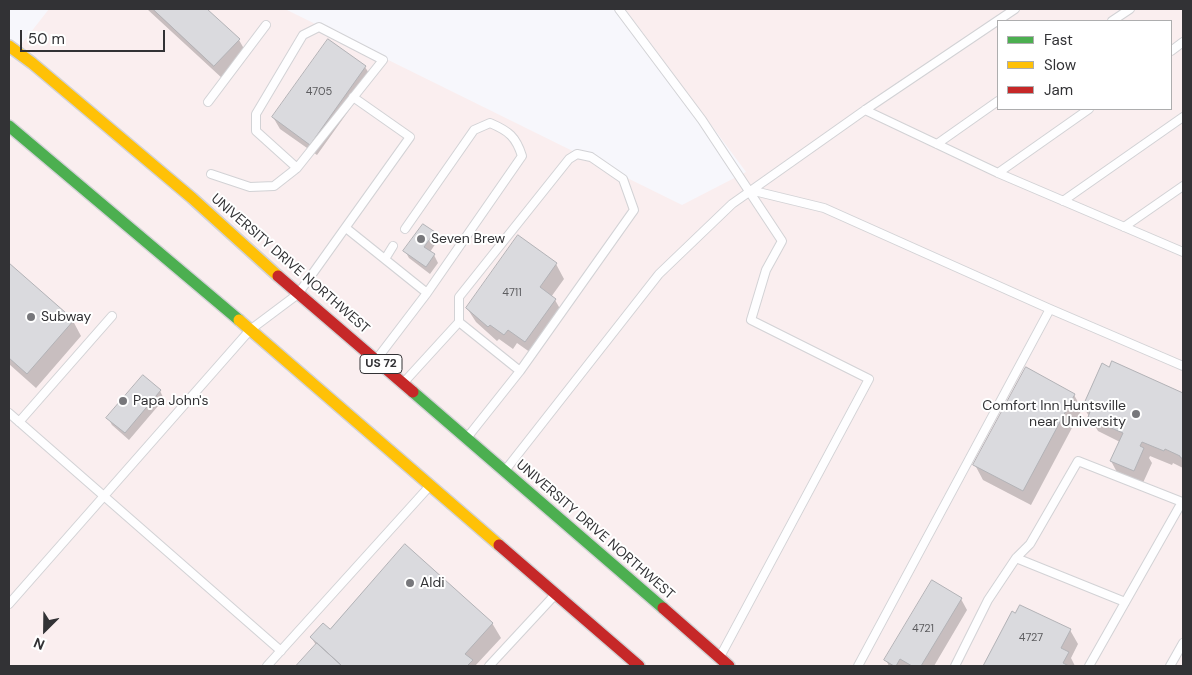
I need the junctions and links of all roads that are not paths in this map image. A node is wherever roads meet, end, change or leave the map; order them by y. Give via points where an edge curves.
1 (619, 9) edge
2 (1015, 9) edge
3 (1130, 9) edge
4 (999, 20) edge
5 (1114, 20) edge
6 (997, 21) edge
7 (266, 25) dead end
8 (11, 42) edge
9 (1183, 42) edge
10 (1172, 50) edge
11 (353, 97) junction
12 (208, 102) dead end
13 (997, 102) edge
14 (865, 110) junction
15 (1088, 110) edge
16 (1183, 117) edge
17 (9, 126) edge
18 (937, 144) junction
19 (297, 168) junction
20 (998, 173) junction
21 (212, 174) dead end
22 (1183, 186) edge
23 (750, 190) junction
24 (1064, 201) junction
25 (1124, 227) junction
26 (346, 228) junction
27 (405, 229) dead end
28 (393, 246) dead end
29 (1183, 252) edge
30 (385, 259) junction
31 (427, 293) junction
32 (298, 294) junction
33 (1050, 309) junction
34 (112, 316) dead end
35 (458, 322) junction
36 (250, 330) junction
37 (376, 360) junction
38 (1183, 366) edge
39 (520, 371) junction
40 (403, 383) junction
41 (9, 413) edge
42 (19, 422) junction
43 (467, 438) junction
44 (504, 471) junction
45 (430, 486) junction
46 (104, 496) junction
47 (1016, 558) junction
48 (556, 594) junction
49 (1125, 602) junction
50 (9, 604) edge
51 (1183, 643) edge
52 (280, 651) junction
53 (716, 664) edge
54 (266, 666) edge
55 (489, 666) edge
56 (639, 666) edge
57 (729, 666) edge
58 (858, 666) edge
59 (955, 666) edge
60 (1089, 666) edge
61 (1170, 666) edge

1 - 23 lane
2 - 4 lane
3 - 5 lane
6 - 14 lane
7 - 12 lane
8 - 32 highway, UNIVERSITY DRIVE NORTHWEST / US 72 via 32,64 192,198
9 - 10 lane
11 - 19 lane
11 - 19 lane via 383,60 319,27 303,35 256,114 256,131
11 - 26 lane via 410,137
13 - 18 lane
14 - 18 lane
14 - 23 lane
15 - 20 lane
16 - 24 lane
17 - 36 highway
18 - 20 lane
19 - 21 lane via 274,186 250,187
20 - 24 lane
22 - 25 lane
23 - 33 lane via 824,208
23 - 44 lane via 659,274
23 - 53 lane via 782,240 766,270 751,320 869,378
24 - 25 lane
25 - 29 lane
26 - 30 lane
26 - 32 lane
27 - 31 lane via 474,130 490,123 504,129 518,142 522,156
28 - 30 lane
30 - 31 lane
31 - 37 lane
32 - 36 lane
32 - 37 highway, UNIVERSITY DRIVE NORTHWEST / US 72
33 - 38 lane
33 - 58 lane
34 - 42 lane
35 - 39 lane
35 - 39 lane via 459,297 569,159 578,154 591,157 623,180 634,210
35 - 40 lane
36 - 45 highway
36 - 46 lane
37 - 40 highway, UNIVERSITY DRIVE NORTHWEST / US 72
39 - 43 lane
40 - 43 highway, UNIVERSITY DRIVE NORTHWEST / US 72
41 - 42 lane
42 - 46 lane
43 - 44 highway, UNIVERSITY DRIVE NORTHWEST / US 72
44 - 53 highway, UNIVERSITY DRIVE NORTHWEST / US 72
45 - 48 highway
45 - 52 lane
46 - 50 lane
46 - 52 lane
47 - 49 lane
47 - 49 lane via 1030,544 1078,461 1182,502
47 - 59 lane via 988,600
48 - 55 lane
48 - 56 highway
49 - 60 lane
51 - 61 lane
52 - 54 lane
53 - 57 highway, UNIVERSITY DRIVE NORTHWEST / US 72

